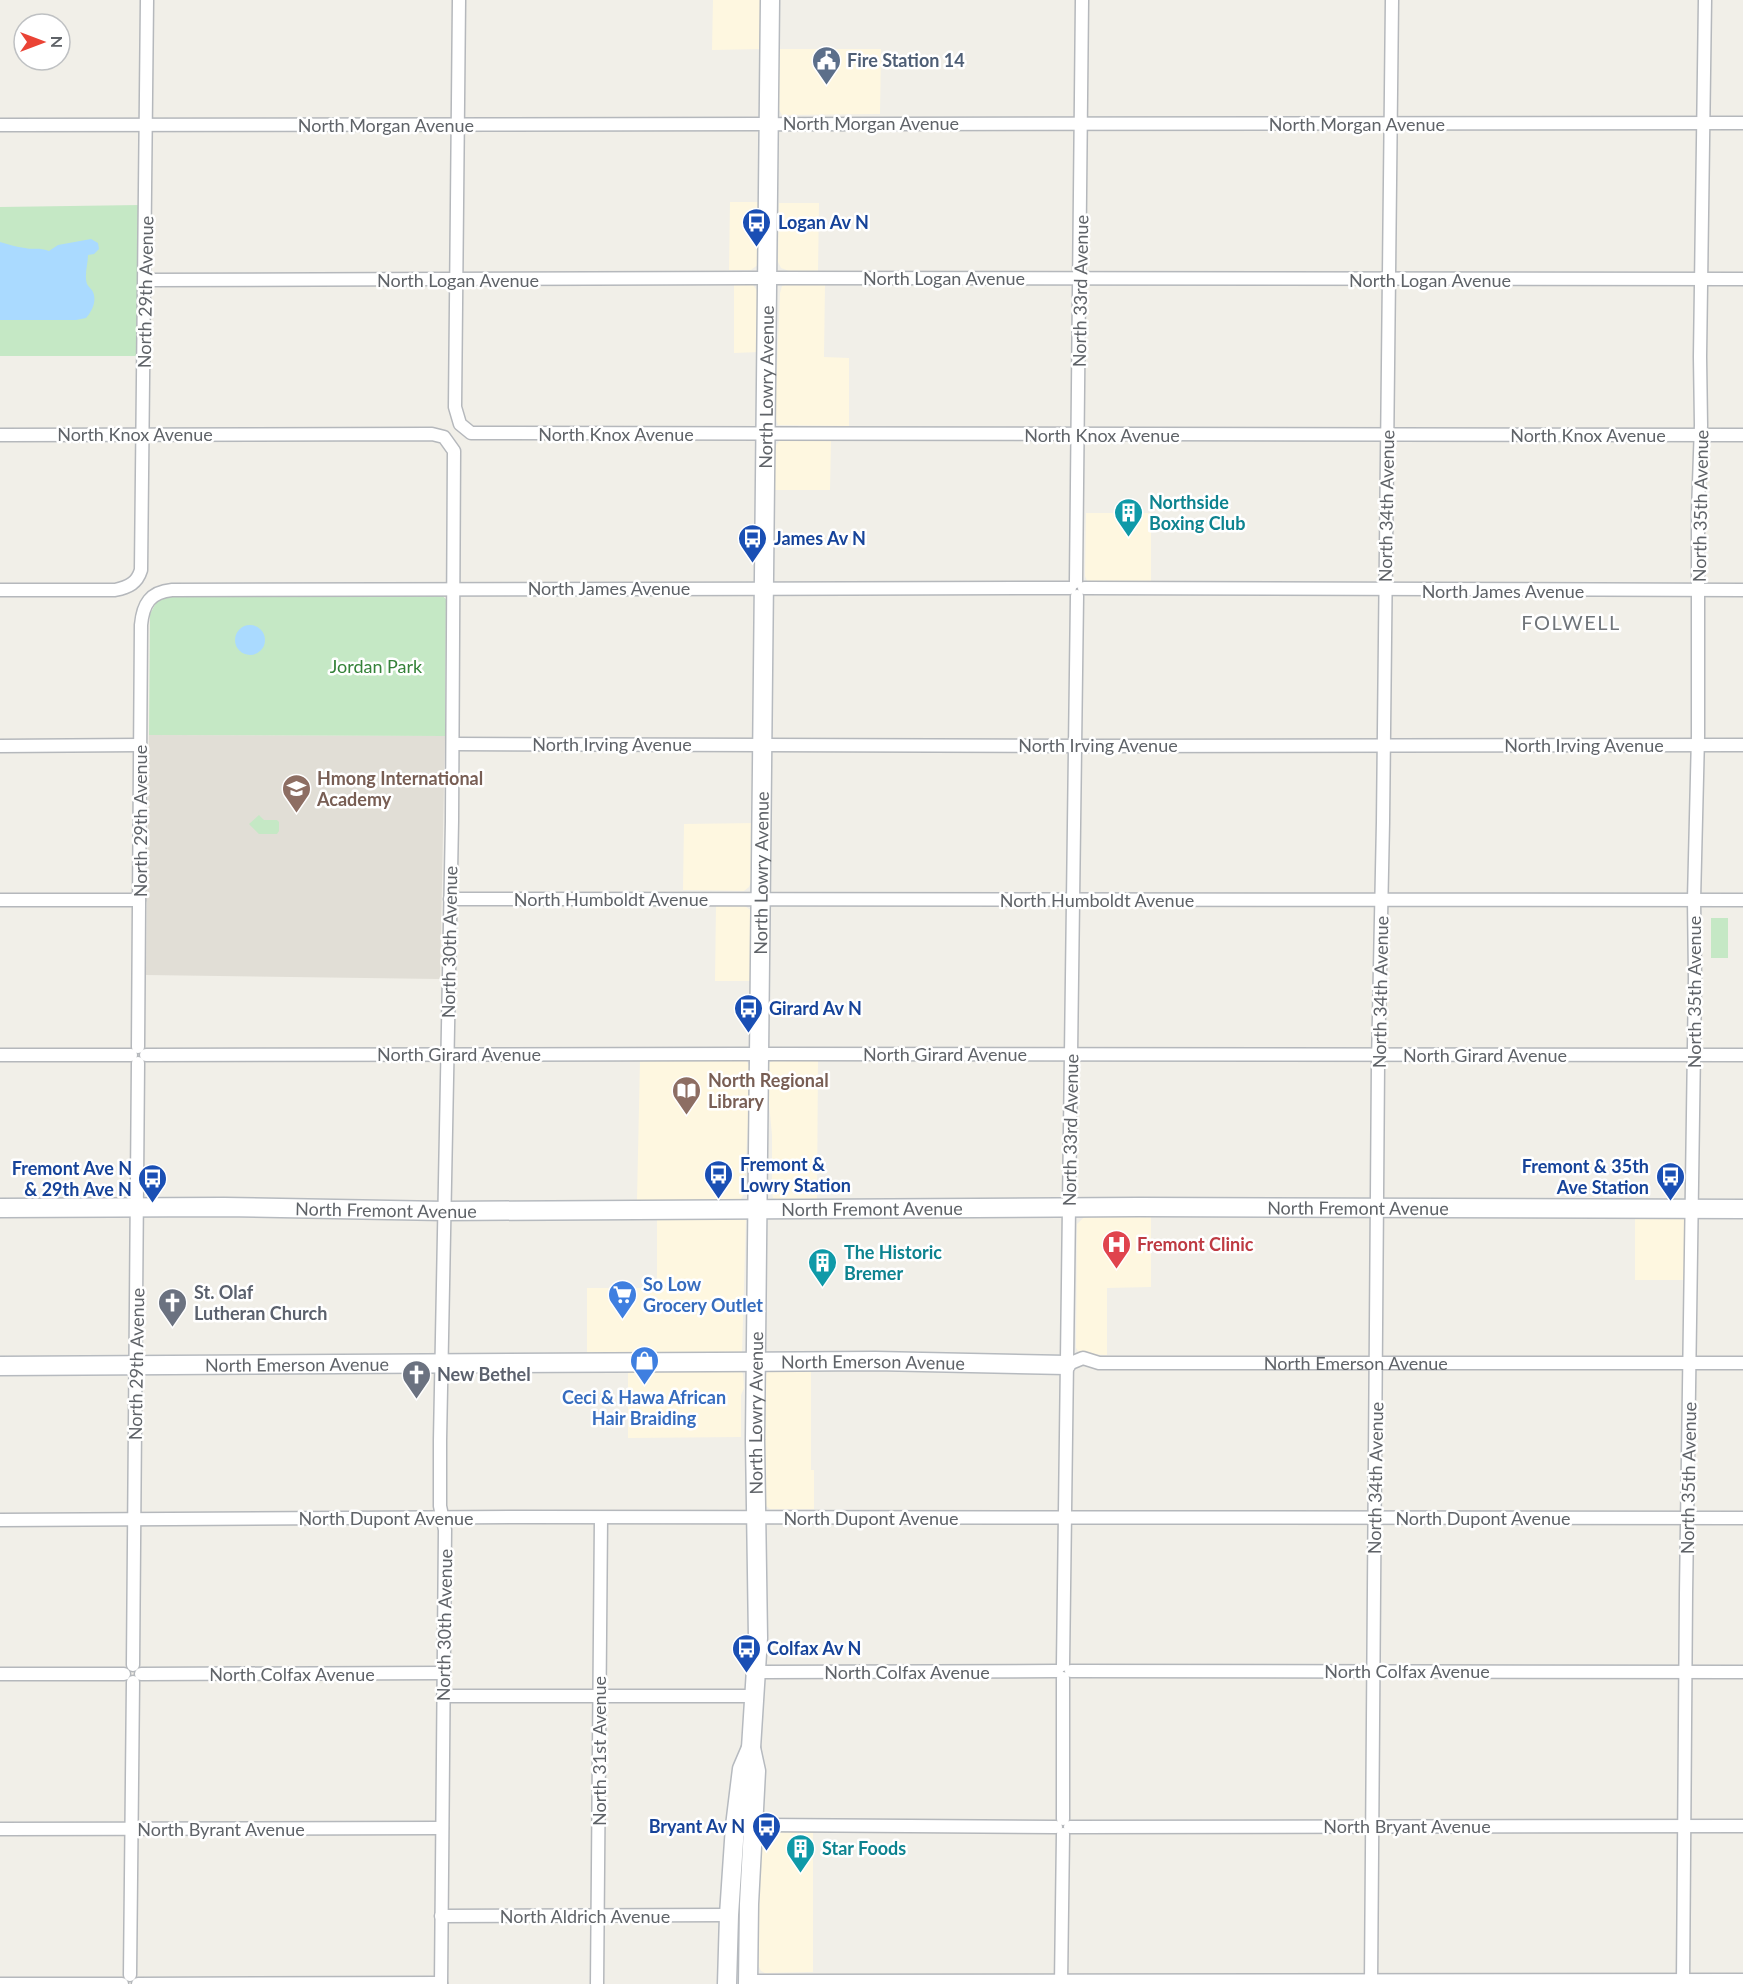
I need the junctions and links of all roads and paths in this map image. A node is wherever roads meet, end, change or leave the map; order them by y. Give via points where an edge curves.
1 (147, 0) edge
2 (459, 0) edge
3 (770, 0) edge
4 (1082, 0) edge
5 (1392, 0) edge
6 (1705, 0) edge
7 (769, 123) junction
8 (1702, 123) junction
9 (1743, 123) edge
10 (458, 124) junction
11 (1081, 124) junction
12 (1391, 124) junction
13 (0, 125) edge
14 (146, 125) junction
15 (768, 278) junction
16 (1080, 279) junction
17 (1701, 279) junction
18 (1743, 279) edge
19 (145, 280) junction
20 (457, 280) junction
21 (1389, 280) junction
22 (766, 434) junction
23 (0, 435) edge
24 (144, 435) junction
25 (1077, 435) junction
26 (1387, 435) junction
27 (1700, 435) junction
28 (1743, 435) edge
29 (448, 441) joint
30 (765, 588) junction
31 (454, 589) junction
32 (1077, 589) junction
33 (0, 590) edge
34 (1743, 590) edge
35 (1385, 591) junction
36 (1698, 591) junction
37 (150, 598) joint
38 (453, 744) junction
39 (764, 744) junction
40 (140, 745) junction
41 (1075, 745) junction
42 (1384, 745) junction
43 (1698, 745) junction
44 (1743, 745) edge
45 (0, 746) edge
46 (450, 899) junction
47 (761, 899) junction
48 (0, 900) edge
49 (139, 900) junction
50 (1073, 900) junction
51 (1382, 900) junction
52 (1694, 900) junction
53 (1743, 900) edge
54 (447, 1054) junction
55 (758, 1054) junction
56 (1378, 1054) junction
57 (0, 1055) edge
58 (138, 1055) junction
59 (1071, 1055) junction
60 (1693, 1055) junction
61 (1743, 1055) edge
62 (138, 1207) junction
63 (0, 1208) edge
64 (758, 1208) junction
65 (1069, 1208) junction
66 (1377, 1209) junction
67 (1691, 1209) junction
68 (1743, 1209) edge
69 (444, 1210) junction
70 (756, 1362) junction
71 (1689, 1363) junction
72 (1743, 1363) edge
73 (442, 1364) junction
74 (1376, 1364) junction
75 (136, 1365) junction
76 (1066, 1365) junction
77 (0, 1366) edge
78 (755, 1517) junction
79 (443, 1518) junction
80 (601, 1518) junction
81 (1065, 1518) junction
82 (1374, 1518) junction
83 (1687, 1518) junction
84 (1743, 1518) edge
85 (134, 1519) junction
86 (0, 1520) edge
87 (1064, 1671) junction
88 (1373, 1671) junction
89 (757, 1672) junction
90 (1686, 1672) junction
91 (1743, 1672) edge
92 (444, 1673) junction
93 (0, 1674) edge
94 (133, 1674) junction
95 (599, 1695) junction
96 (443, 1696) junction
97 (754, 1696) junction
98 (751, 1748) junction
99 (753, 1826) junction
100 (1372, 1826) junction
101 (1684, 1826) junction
102 (1743, 1826) edge
103 (1063, 1827) junction
104 (442, 1828) junction
105 (0, 1829) edge
106 (131, 1829) junction
107 (729, 1915) junction
108 (441, 1916) junction
109 (597, 1916) junction
110 (1743, 1980) edge
111 (130, 1982) edge
112 (748, 1982) edge
113 (1061, 1982) edge
114 (1371, 1982) edge
115 (1683, 1982) edge
116 (441, 1983) edge
117 (0, 1984) edge
118 (597, 1984) edge
119 (727, 1984) edge

1 - 14 street, North 29th Avenue
2 - 10 street
3 - 7 street, North Lowry Avenue
4 - 11 street, North 33rd Avenue
5 - 12 street, North 34th Avenue
6 - 8 street, North 35th Avenue
7 - 10 street, North Morgan Avenue
7 - 11 street, North Morgan Avenue
7 - 15 street, North Lowry Avenue
8 - 9 street, North Morgan Avenue
8 - 12 street, North Morgan Avenue
8 - 17 street, North 35th Avenue
10 - 14 street, North Morgan Avenue
10 - 20 street
11 - 12 street, North Morgan Avenue
11 - 16 street, North 33rd Avenue
12 - 21 street, North 34th Avenue
13 - 14 street, North Morgan Avenue
14 - 19 street, North 29th Avenue
15 - 16 street, North Logan Avenue
15 - 20 street, North Logan Avenue
15 - 22 street, North Lowry Avenue
16 - 21 street, North Logan Avenue
16 - 25 street, North 33rd Avenue
17 - 18 street, North Logan Avenue
17 - 21 street, North Logan Avenue
17 - 27 street, North 35th Avenue
19 - 20 street, North Logan Avenue
19 - 24 street, North 29th Avenue
20 - 22 street, North Knox Avenue via 455,407 462,427 471,433
21 - 26 street, North 34th Avenue
22 - 25 street, North Knox Avenue
22 - 30 street, North Lowry Avenue
23 - 24 street, North Knox Avenue
24 - 29 street, North Knox Avenue via 432,434
24 - 33 street, North 29th Avenue via 142,562 135,582 115,590
25 - 26 street, North Knox Avenue
25 - 32 street, North 33rd Avenue
26 - 27 street, North Knox Avenue
26 - 35 street, North 34th Avenue
27 - 28 street, North Knox Avenue
27 - 36 street, North 35th Avenue
29 - 31 street, North 30th Avenue via 455,456
30 - 31 street, North James Avenue
30 - 32 street, North James Avenue
30 - 39 street, North Lowry Avenue
31 - 37 street, North James Avenue via 172,590
31 - 38 street, North 30th Avenue
32 - 35 street, North James Avenue
32 - 41 street, North 33rd Avenue
34 - 36 street, North James Avenue
35 - 36 street, North James Avenue
35 - 42 street, North 34th Avenue
36 - 43 street, North 35th Avenue
37 - 40 street, North 29th Avenue via 141,625
38 - 39 street, North Irving Avenue
38 - 46 street, North 30th Avenue
39 - 41 street, North Irving Avenue
39 - 47 street, North Lowry Avenue
40 - 45 street
40 - 49 street, North 29th Avenue
41 - 42 street, North Irving Avenue
41 - 50 street, North 33rd Avenue
42 - 43 street, North Irving Avenue
42 - 51 street, North 34th Avenue
43 - 44 street, North Irving Avenue
43 - 52 street, North 35th Avenue
46 - 47 street, North Humboldt Avenue
46 - 54 street, North 30th Avenue
47 - 50 street, North Humboldt Avenue
47 - 55 street, North Lowry Avenue
48 - 49 street
49 - 58 street, North 29th Avenue
50 - 51 street, North Humboldt Avenue
50 - 59 street, North 33rd Avenue
51 - 52 street, North Humboldt Avenue
51 - 56 street, North 34th Avenue
52 - 53 street, North Humboldt Avenue
52 - 60 street, North 35th Avenue
54 - 55 street, North Girard Avenue
54 - 58 street, North Girard Avenue
54 - 69 street, North 30th Avenue
55 - 59 street, North Girard Avenue
55 - 64 street, North Lowry Avenue
56 - 59 street, North Girard Avenue
56 - 60 street, North Girard Avenue
56 - 66 street, North 34th Avenue
57 - 58 street, North Girard Avenue
58 - 62 street, North 29th Avenue
59 - 65 street, North 33rd Avenue
60 - 61 street, North Girard Avenue
60 - 67 street, North 35th Avenue
62 - 63 street, North Fremont Avenue
62 - 69 street, North Fremont Avenue
62 - 75 street, North 29th Avenue
64 - 65 street, North Fremont Avenue
64 - 69 street, North Fremont Avenue
64 - 70 street, North Lowry Avenue
65 - 66 street, North Fremont Avenue
65 - 76 street, North 33rd Avenue
66 - 67 street, North Fremont Avenue
66 - 74 street, North 34th Avenue
67 - 68 street, North Fremont Avenue
67 - 71 street, North 35th Avenue
69 - 73 street, North 30th Avenue
70 - 73 street, North Emerson Avenue
70 - 76 street, North Emerson Avenue
70 - 78 street, North Lowry Avenue
71 - 72 street, North Emerson Avenue
71 - 74 street, North Emerson Avenue
71 - 83 street, North 35th Avenue
73 - 75 street, North Emerson Avenue
73 - 79 street, North 30th Avenue
74 - 76 street, North Emerson Avenue via 1099,1363 1083,1358
74 - 82 street, North 34th Avenue
75 - 77 street, North Emerson Avenue
75 - 85 street, North 29th Avenue
76 - 81 street, North 33rd Avenue
78 - 80 street, North Dupont Avenue
78 - 81 street, North Dupont Avenue
78 - 89 street, North Lowry Avenue
79 - 80 street, North Dupont Avenue
79 - 85 street, North Dupont Avenue
79 - 92 street, North 30th Avenue
80 - 95 street, North 31st Avenue
81 - 82 street, North Dupont Avenue
81 - 87 street, North 33rd Avenue
82 - 83 street, North Dupont Avenue
82 - 88 street, North 34th Avenue
83 - 84 street, North Dupont Avenue
83 - 90 street, North 35th Avenue
85 - 86 street, North Dupont Avenue
85 - 94 street, North 29th Avenue
87 - 88 street, North Colfax Avenue
87 - 89 street, North Colfax Avenue
87 - 103 street, North 33rd Avenue
88 - 90 street, North Colfax Avenue
88 - 100 street, North 34th Avenue
89 - 97 street, North Lowry Avenue
90 - 91 street, North Colfax Avenue
90 - 101 street, North 35th Avenue
92 - 94 street, North Colfax Avenue
92 - 96 street, North 30th Avenue
93 - 94 street, North Colfax Avenue
94 - 106 street, North 29th Avenue
95 - 96 street
95 - 97 street
95 - 109 street, North 31st Avenue
96 - 104 street, North 30th Avenue
97 - 98 street, North Lowry Avenue
98 - 99 street, North Lowry Avenue via 756,1771
98 - 107 street, North Lowry Avenue via 742,1769
99 - 103 street, North Bryant Avenue
99 - 112 street, North Lowry Avenue
100 - 101 street, North Bryant Avenue
100 - 103 street, North Bryant Avenue
100 - 114 street, North 34th Avenue
101 - 102 street, North Bryant Avenue
101 - 115 street, North 35th Avenue
103 - 113 street, North 33rd Avenue
104 - 106 street, North Byrant Avenue
104 - 108 street, North 30th Avenue
105 - 106 street, North Byrant Avenue
106 - 111 street, North 29th Avenue
107 - 109 street, North Aldrich Avenue
107 - 119 street, North Lowry Avenue
108 - 109 street, North Aldrich Avenue
108 - 116 street, North 30th Avenue
109 - 118 street, North 31st Avenue
110 - 115 street
111 - 116 street
111 - 117 street
112 - 113 street
113 - 114 street
114 - 115 street

